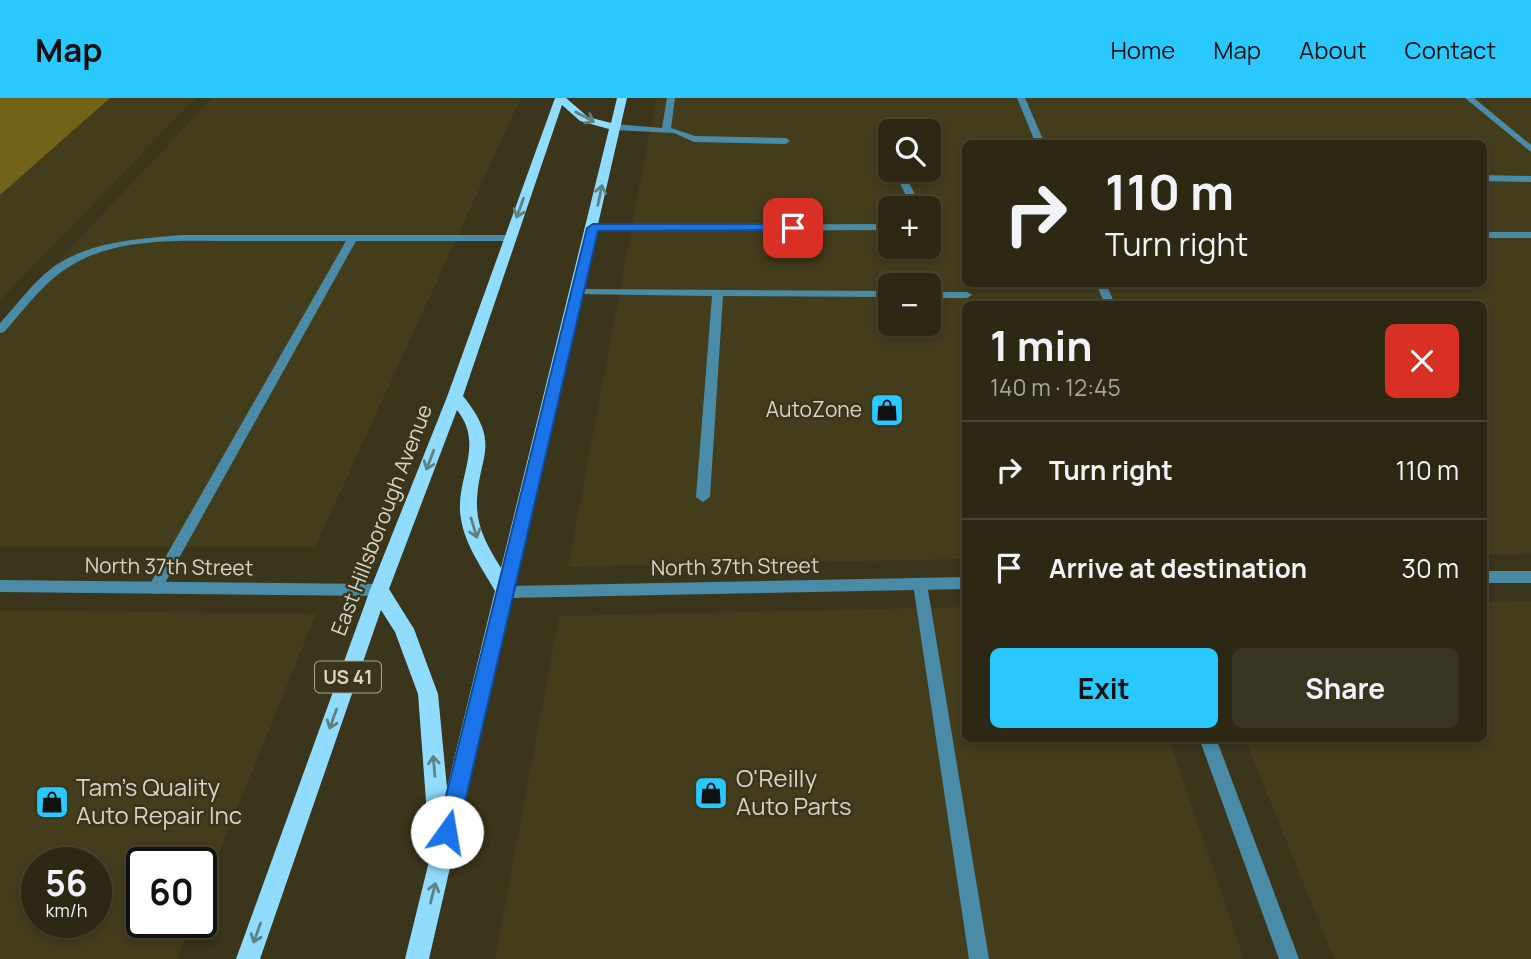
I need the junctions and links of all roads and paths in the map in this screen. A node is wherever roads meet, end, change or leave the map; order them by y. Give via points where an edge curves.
1 (560, 98) edge
2 (622, 98) edge
3 (671, 98) edge
4 (1021, 98) edge
5 (1469, 98) edge
6 (614, 127) junction
7 (666, 130) junction
8 (1039, 140) edge
9 (786, 141) dead end
10 (1531, 149) edge
11 (1487, 178) edge
12 (1531, 178) edge
13 (878, 227) edge
14 (593, 228) junction
15 (1487, 235) edge
16 (1531, 235) edge
17 (353, 238) junction
18 (510, 238) junction
19 (578, 292) junction
20 (718, 292) junction
21 (878, 294) edge
22 (941, 295) edge
23 (967, 295) dead end
24 (0, 330) edge
25 (455, 397) junction
26 (703, 497) dead end
27 (1487, 577) edge
28 (1531, 577) edge
29 (962, 583) edge
30 (920, 584) junction
31 (0, 586) edge
32 (155, 588) junction
33 (379, 590) junction
34 (505, 592) junction
35 (1208, 742) edge
36 (441, 858) junction
37 (248, 959) edge
38 (417, 959) edge
39 (979, 959) edge
40 (1289, 959) edge

1 -> 6 main road via 584,119
1 -> 18 main road, East Hillsborough Avenue / US 41
2 - 6 main road
3 - 7 street
4 - 8 street
5 - 10 street
6 - 7 street
14 -> 6 main road
7 - 9 street via 694,139
11 - 12 street
13 - 14 street
14 - 19 main road
15 - 16 street
17 - 18 street
17 - 24 street via 182,238 97,250 56,270
17 - 32 street
18 - 25 main road, East Hillsborough Avenue / US 41
19 - 20 street
19 - 34 main road
20 - 21 street
20 - 26 street
22 - 23 street
25 -> 33 main road, East Hillsborough Avenue / US 41
25 -> 34 main road via 472,414 481,436 469,505 472,530
27 - 28 street
29 - 30 street, North 37th Street
30 - 34 street, North 37th Street
30 - 39 street
31 - 32 street, North 37th Street
32 - 33 street, North 37th Street
36 -> 33 main road via 428,694 404,629
33 -> 37 main road, East Hillsborough Avenue / US 41
34 - 36 main road
35 - 40 street
38 -> 36 main road

